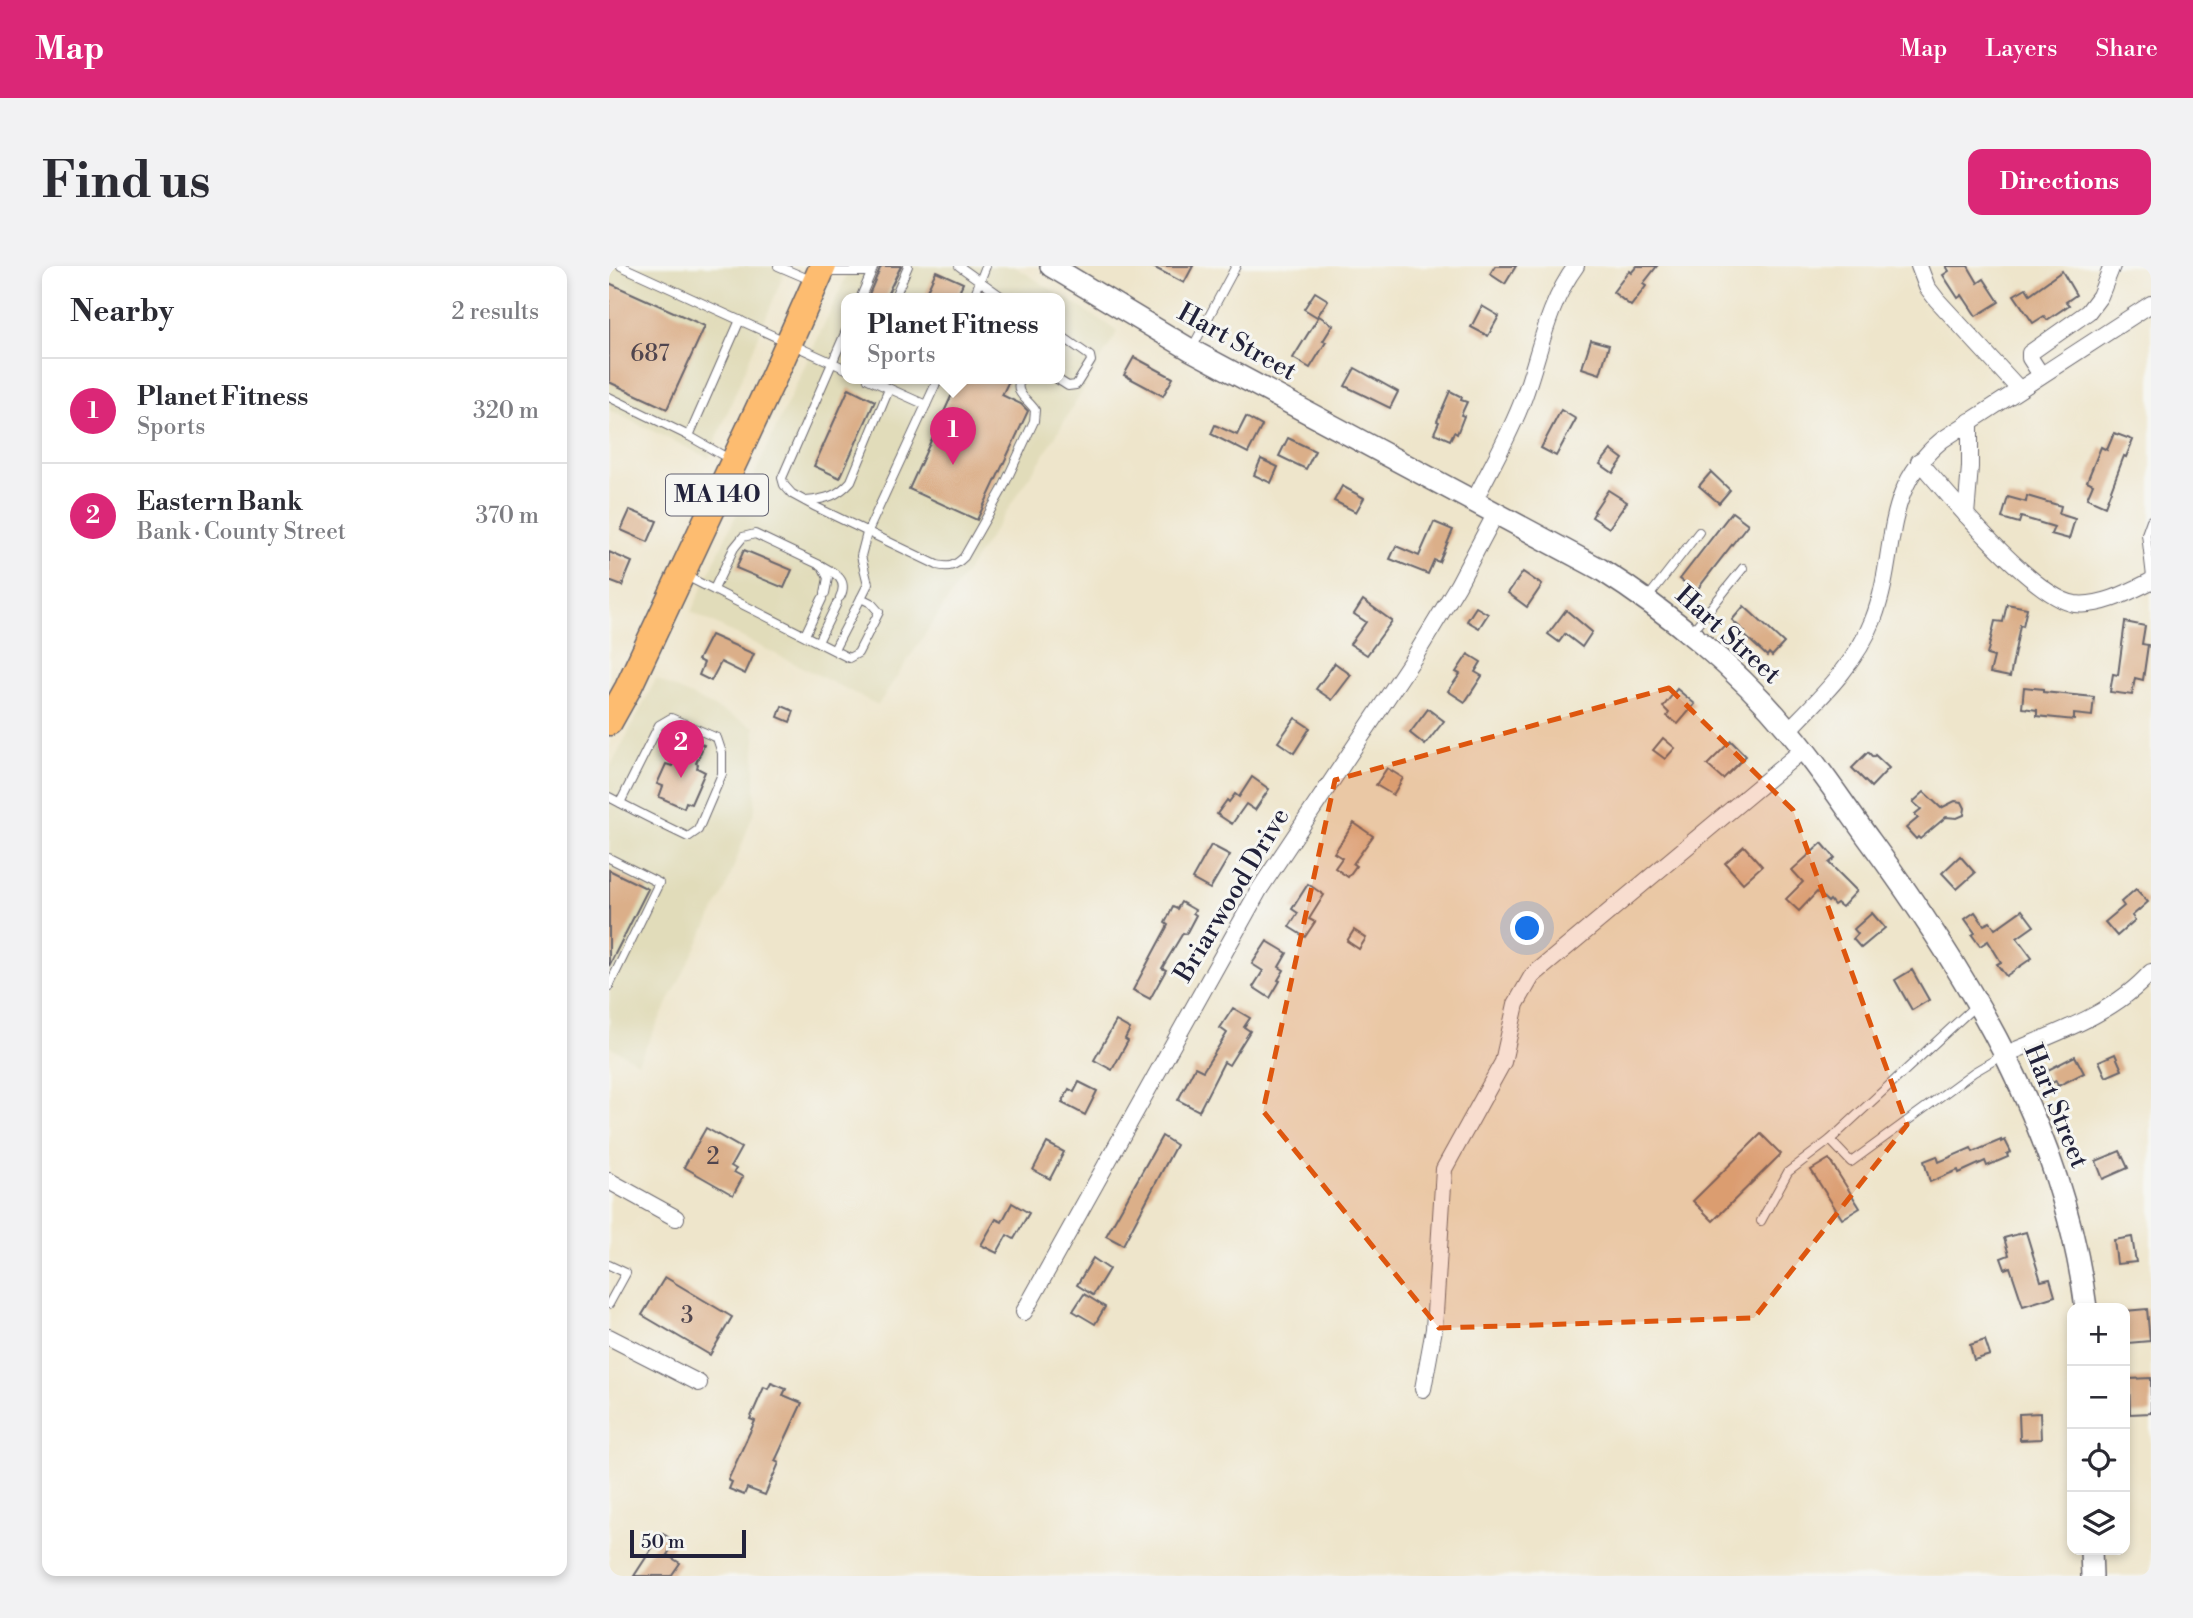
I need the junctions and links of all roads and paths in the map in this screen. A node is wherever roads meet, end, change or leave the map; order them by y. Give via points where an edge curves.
1 (621, 266) edge
2 (778, 266) edge
3 (908, 266) edge
4 (959, 266) edge
5 (986, 266) edge
6 (1051, 266) edge
7 (1236, 266) edge
8 (1576, 266) edge
9 (1919, 266) edge
10 (2112, 266) edge
11 (869, 268) edge
12 (820, 273) edge
13 (980, 282) junction
14 (862, 293) edge
15 (897, 293) edge
16 (975, 293) edge
17 (996, 293) edge
18 (2151, 304) edge
19 (740, 320) junction
20 (1065, 338) edge
21 (789, 343) junction
22 (841, 345) edge
23 (1191, 350) junction
24 (834, 364) junction
25 (841, 367) edge
26 (2041, 375) junction
27 (878, 384) edge
28 (936, 384) edge
29 (1018, 384) edge
30 (1064, 384) edge
31 (889, 389) junction
32 (2019, 389) junction
33 (609, 397) edge
34 (926, 405) junction
35 (1970, 421) junction
36 (689, 436) junction
37 (1919, 460) junction
38 (734, 461) junction
39 (806, 501) junction
40 (1474, 501) junction
41 (1496, 513) junction
42 (1966, 515) junction
43 (2151, 520) edge
44 (1699, 531) dead end
45 (867, 533) junction
46 (822, 566) junction
47 (1743, 568) dead end
48 (681, 573) junction
49 (2151, 579) edge
50 (714, 589) junction
51 (861, 598) junction
52 (1646, 600) junction
53 (805, 635) junction
54 (1690, 635) junction
55 (818, 642) junction
56 (834, 650) junction
57 (609, 722) edge
58 (1789, 730) junction
59 (1804, 749) junction
60 (609, 797) edge
61 (621, 803) junction
62 (609, 858) edge
63 (2151, 972) edge
64 (609, 986) edge
65 (1978, 1003) junction
66 (2005, 1054) junction
67 (1830, 1140) junction
68 (609, 1181) edge
69 (676, 1219) dead end
70 (1761, 1221) dead end
71 (609, 1265) edge
72 (2085, 1303) edge
73 (609, 1304) edge
74 (1024, 1312) dead end
75 (609, 1337) edge
76 (699, 1383) dead end
77 (1423, 1390) dead end
78 (2091, 1555) edge
79 (2092, 1576) edge

1 - 19 lane
2 - 12 lane
3 - 15 lane
4 - 13 lane
5 - 13 lane
6 - 23 street, Hart Street
7 - 23 lane
8 - 40 street via 1558,293 1514,423
9 - 32 street via 1937,300
10 - 26 street via 2088,312 2030,353
11 - 12 lane
11 - 14 lane
12 - 21 main road, MA 140
13 - 16 lane
13 - 17 lane
18 - 26 street
19 - 21 lane
19 - 36 lane
20 - 30 lane via 1091,361 1076,385
21 - 24 lane
21 - 38 main road, MA 140
22 - 24 lane
23 - 40 street, Hart Street
24 - 25 lane
24 - 39 lane via 782,478 792,494
26 - 32 street
27 - 31 lane
28 - 34 lane
29 - 45 lane via 1019,393 1035,410 1034,421 982,527 956,565 937,565
31 - 34 lane
31 - 39 lane via 851,481 841,493
32 - 35 street
33 - 36 lane
34 - 45 lane
35 - 37 street
35 - 42 street
36 - 38 lane
37 - 42 street
37 - 58 street via 1898,503 1883,586 1866,637 1830,687
38 - 48 main road, MA 140
39 - 45 lane
40 - 41 street, Hart Street
41 - 52 street, Hart Street via 1600,569
41 - 74 street, Briarwood Drive via 1430,632 1246,912
42 - 49 street via 2027,574 2073,604 2109,599
43 - 49 lane via 2146,534
44 - 52 lane
45 - 51 lane via 861,556 868,584
46 - 50 lane via 755,534 743,537 734,548
46 - 53 lane via 828,578 824,596
46 - 55 lane via 838,575 843,591
47 - 54 lane
48 - 50 lane
48 - 57 main road, MA 140
50 - 53 lane
51 - 56 lane
51 - 56 lane via 879,612 858,653 849,658
52 - 54 street, Hart Street
53 - 55 lane
54 - 58 street, Hart Street
55 - 56 lane
58 - 59 street, Hart Street
59 - 65 street, Hart Street via 1932,928
59 - 77 street via 1532,976 1516,1004 1503,1062 1444,1169 1434,1329
60 - 61 lane
61 - 61 lane via 688,836 698,830 722,774 717,738 670,718 659,726
62 - 64 lane via 659,883
63 - 66 street via 2135,989 2096,1013
65 - 66 street, Hart Street
65 - 67 lane
66 - 67 lane via 1851,1162
66 - 72 street, Hart Street via 2059,1188
67 - 70 lane via 1787,1172
68 - 69 street
71 - 73 lane via 626,1273
75 - 76 street
78 - 79 street

